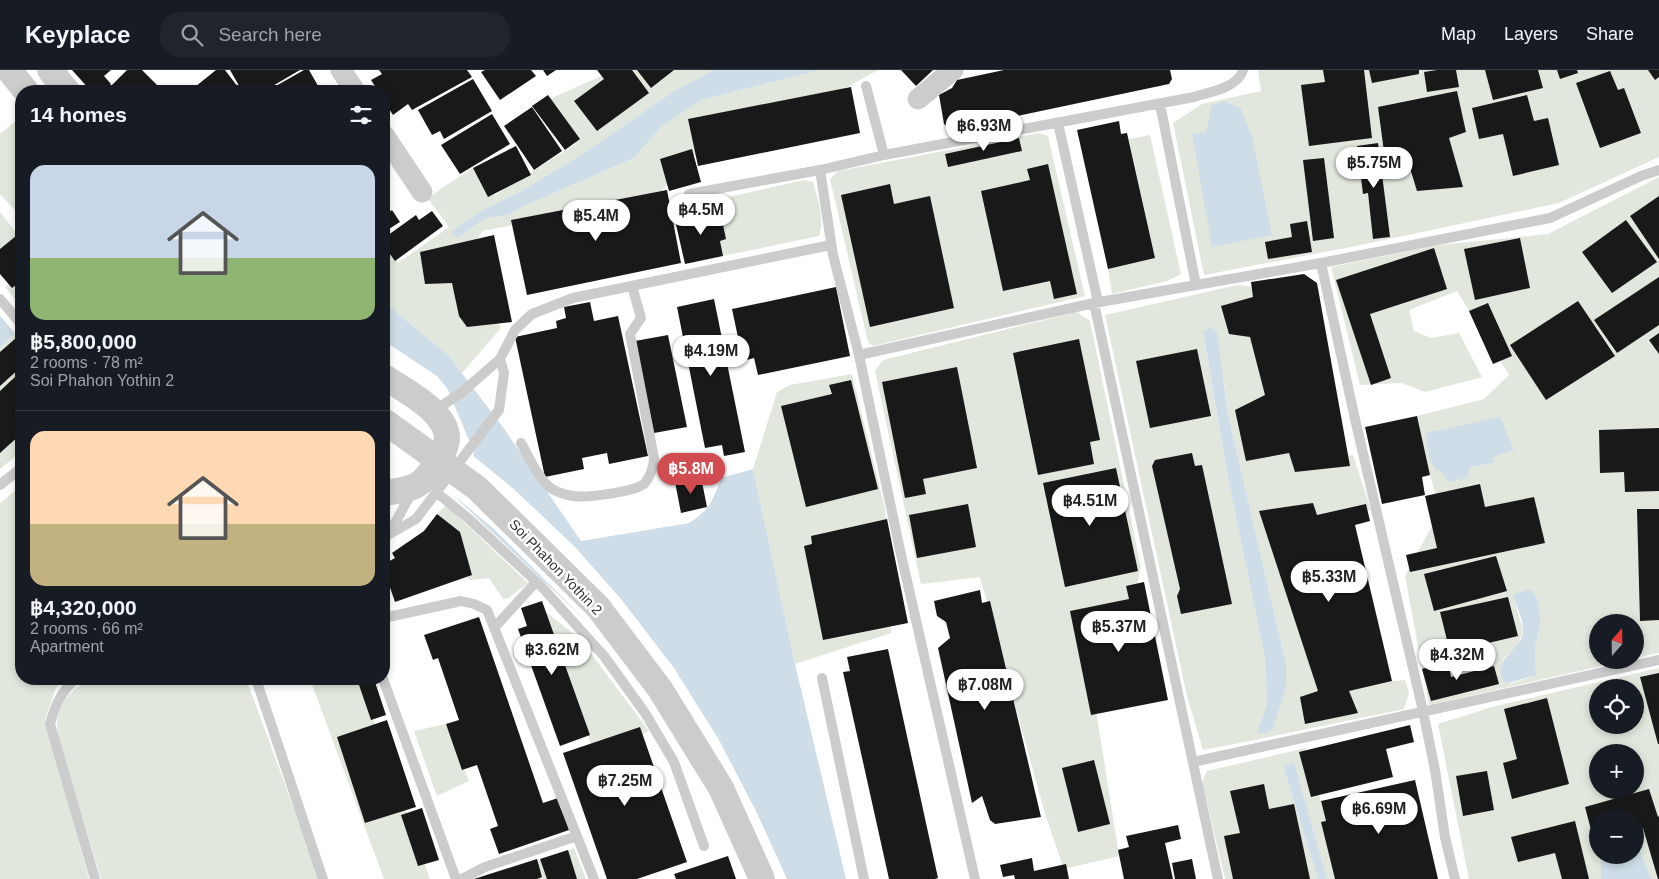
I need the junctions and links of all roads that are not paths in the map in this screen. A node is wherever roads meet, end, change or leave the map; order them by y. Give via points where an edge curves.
1 (8, 70) edge
2 (50, 70) edge
3 (341, 70) edge
4 (953, 70) edge
5 (1243, 70) edge
6 (21, 85) edge
7 (62, 85) edge
8 (351, 85) edge
9 (866, 86) dead end
10 (918, 99) dead end
11 (1160, 104) junction
12 (1058, 123) junction
13 (390, 144) edge
14 (884, 156) junction
15 (820, 170) junction
16 (1659, 170) edge
17 (422, 192) dead end
18 (689, 194) dead end
19 (831, 245) junction
20 (1321, 263) junction
21 (1196, 285) junction
22 (632, 286) junction
23 (0, 299) edge
24 (1096, 303) junction
25 (15, 317) edge
26 (860, 355) junction
27 (500, 359) junction
28 (390, 381) edge
29 (439, 407) junction
30 (390, 424) edge
31 (521, 443) dead end
32 (15, 473) edge
33 (0, 485) edge
34 (425, 490) junction
35 (390, 493) edge
36 (390, 532) edge
37 (390, 535) edge
38 (536, 582) junction
39 (390, 617) edge
40 (494, 628) junction
41 (1659, 660) edge
42 (822, 678) dead end
43 (68, 685) edge
44 (258, 685) edge
45 (385, 685) edge
46 (1423, 711) junction
47 (1193, 762) junction
48 (578, 836) junction
49 (704, 846) dead end
50 (95, 879) edge
51 (324, 879) edge
52 (456, 879) edge
53 (462, 879) edge
54 (594, 879) edge
55 (762, 879) edge
56 (864, 879) edge
57 (975, 879) edge
58 (1218, 879) edge
59 (1455, 879) edge

1 - 6 street
2 - 7 street
3 - 8 street
4 - 10 street
5 - 11 lane via 1231,85
9 - 14 lane
11 - 12 lane
11 - 21 lane
12 - 14 lane
12 - 24 lane
13 - 17 street
14 - 15 lane
15 - 18 lane
15 - 19 lane
16 - 20 lane via 1550,218
19 - 22 lane
19 - 26 lane
20 - 21 lane
20 - 46 lane
21 - 24 lane
22 - 27 lane via 573,298 532,314 514,330
22 - 31 lane via 641,318 630,334 654,458 645,483 612,494 574,496 553,490 542,479
23 - 25 lane
24 - 26 lane
24 - 47 lane
26 - 57 lane via 900,550
27 - 29 lane via 461,393
27 - 34 lane via 504,373 499,410 464,457
28 - 29 street via 418,399
29 - 34 street via 446,430 446,444 424,479
30 - 55 street, Soi Phahon Yothin 2, bridge via 477,488 598,607 660,690 721,788
32 - 33 lane
34 - 35 street
34 - 36 lane
34 - 37 lane via 416,519
34 - 38 lane via 469,519
38 - 40 lane
38 - 49 lane via 604,656 645,713 674,762
39 - 40 lane via 461,601 487,610
40 - 48 lane
41 - 46 lane
42 - 56 lane
43 - 50 lane via 55,706 50,724
44 - 51 lane
45 - 52 lane
46 - 47 lane
46 - 59 lane
47 - 58 lane
48 - 53 lane via 485,867
48 - 54 lane

